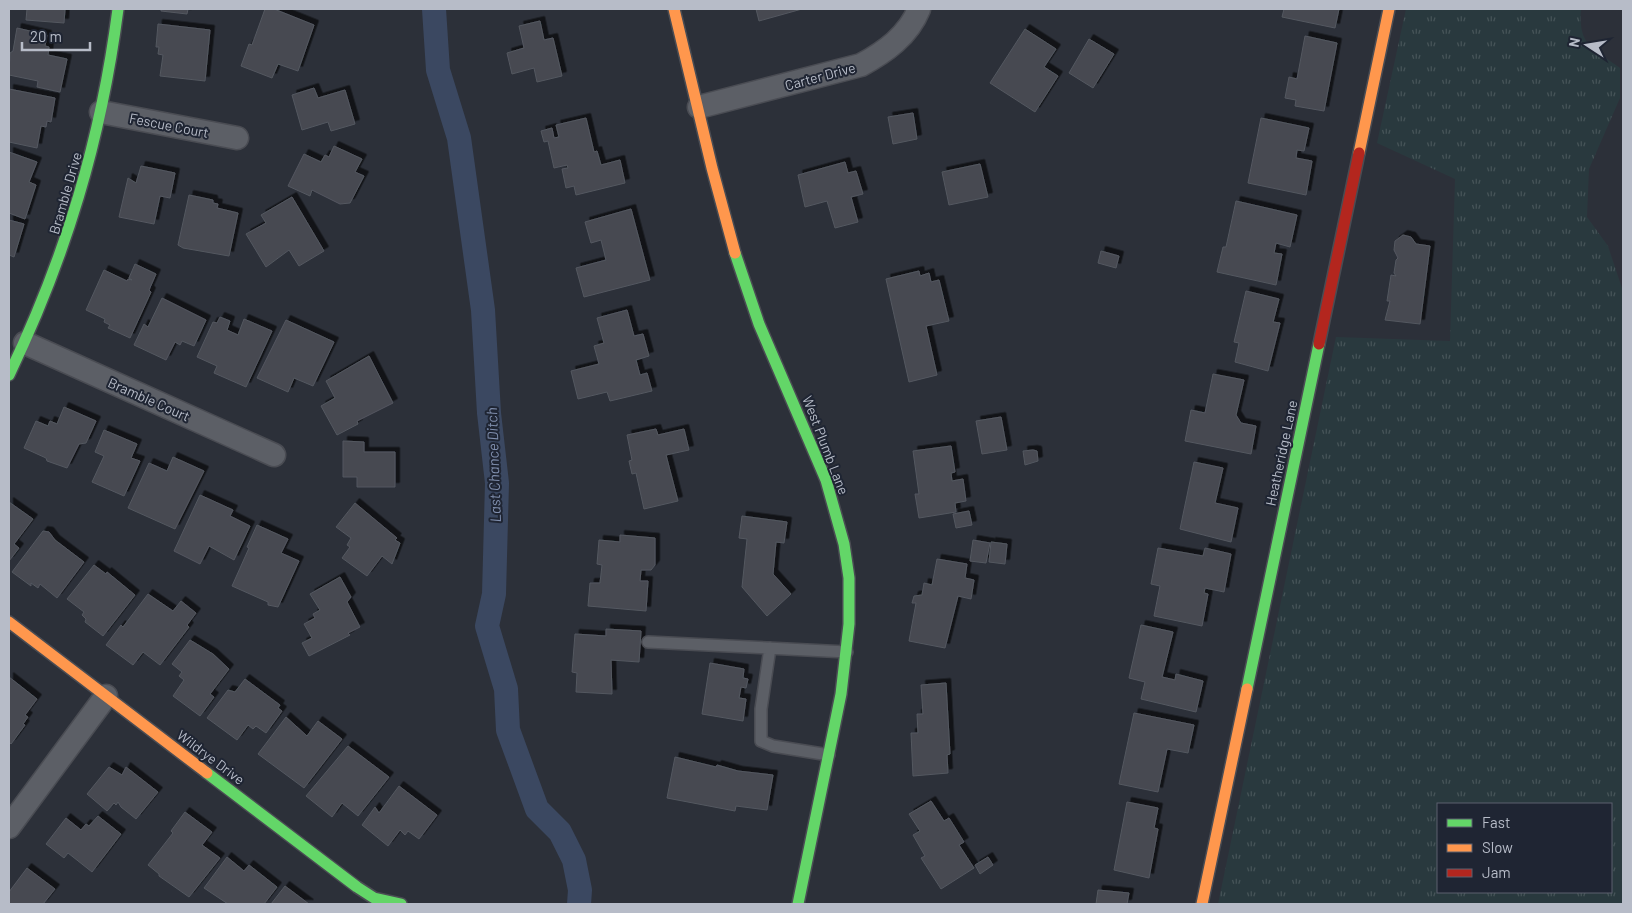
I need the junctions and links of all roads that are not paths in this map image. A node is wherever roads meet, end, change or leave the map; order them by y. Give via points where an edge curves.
1 (118, 9) edge
2 (674, 9) edge
3 (919, 9) edge
4 (1389, 9) edge
5 (698, 107) junction
6 (101, 112) junction
7 (237, 138) dead end
8 (25, 343) junction
9 (9, 375) edge
10 (274, 455) dead end
11 (9, 622) edge
12 (648, 642) dead end
13 (770, 648) junction
14 (847, 652) junction
15 (106, 696) junction
16 (829, 755) junction
17 (9, 827) edge
18 (401, 904) edge
19 (798, 904) edge
20 (1202, 904) edge

1 - 6 street, Bramble Drive
2 - 5 street, West Plumb Lane
3 - 5 street, Carter Drive via 899,39 882,54 860,65
4 - 20 street, Heatheridge Lane
5 - 14 street, West Plumb Lane via 743,276 771,353 828,486 840,529 848,576 850,622
6 - 7 street, Fescue Court
6 - 8 street, Bramble Drive via 69,234 53,281
8 - 9 street, Bramble Drive
8 - 10 street, Bramble Court
11 - 15 street, Wildrye Drive
12 - 13 lane
13 - 14 lane
13 - 16 lane via 761,709 761,741
14 - 16 street, West Plumb Lane
15 - 17 street
15 - 18 street, Wildrye Drive via 357,887 374,898
16 - 19 street, West Plumb Lane

